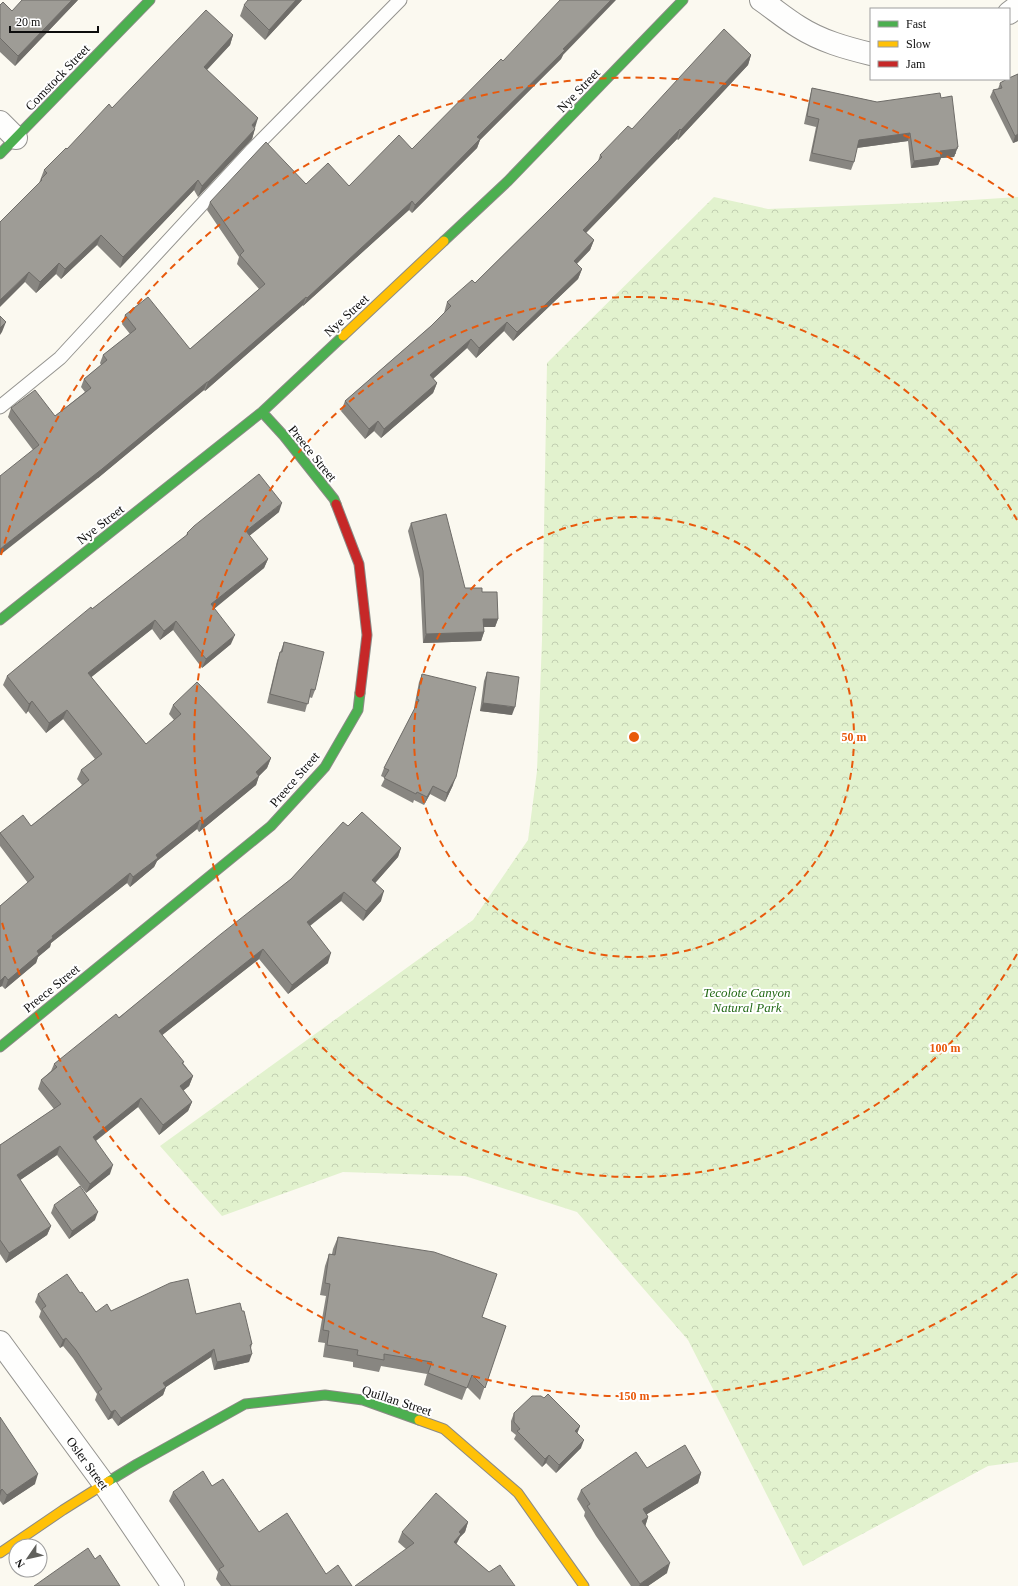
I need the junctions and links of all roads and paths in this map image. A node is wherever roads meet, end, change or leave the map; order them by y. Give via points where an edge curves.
1 (150, 0) edge
2 (400, 0) edge
3 (683, 0) edge
4 (761, 0) edge
5 (1018, 6) edge
6 (1010, 12) edge
7 (870, 54) edge
8 (0, 122) edge
9 (16, 138) junction
10 (0, 154) edge
11 (0, 407) edge
12 (262, 412) junction
13 (0, 620) edge
14 (0, 1047) edge
15 (0, 1342) edge
16 (104, 1484) junction
17 (0, 1554) edge
18 (174, 1586) edge
19 (584, 1586) edge

1 - 9 street, Comstock Street
2 - 11 lane via 253,149 60,358
3 - 12 street, Nye Street via 508,181
4 - 7 street via 799,28 848,49
5 - 6 street
8 - 9 street
9 - 10 street, Comstock Street
12 - 13 street, Nye Street
12 - 14 street, Preece Street via 334,499 359,564 367,635 358,710 325,767 270,826
15 - 16 street, Osler Street
16 - 17 street, Quillan Street
16 - 18 street, Osler Street
16 - 19 street, Quillan Street via 245,1404 325,1396 363,1400 444,1429 518,1493

